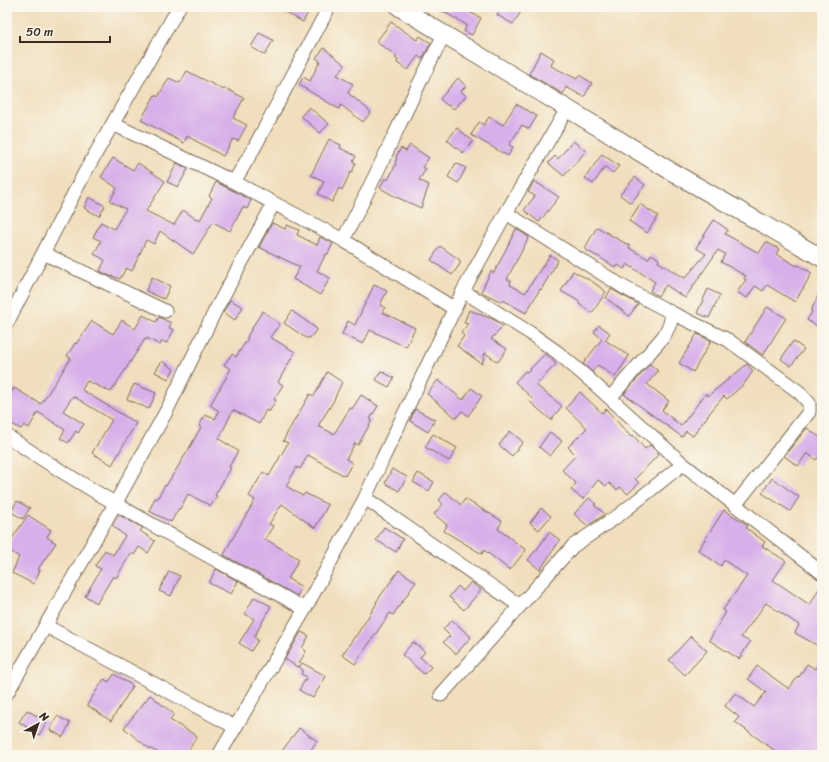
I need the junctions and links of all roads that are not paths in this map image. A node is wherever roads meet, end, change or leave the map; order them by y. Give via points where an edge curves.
1 (179, 7) edge
2 (329, 7) edge
3 (399, 7) edge
4 (444, 35) junction
5 (567, 109) junction
6 (113, 124) junction
7 (234, 182) junction
8 (274, 203) junction
9 (506, 213) junction
10 (343, 240) junction
11 (43, 253) junction
12 (822, 258) edge
13 (463, 290) junction
14 (455, 309) junction
15 (166, 311) dead end
16 (672, 313) junction
17 (7, 323) edge
18 (610, 398) junction
19 (7, 436) edge
20 (684, 464) junction
21 (365, 498) junction
22 (115, 504) junction
23 (735, 505) junction
24 (822, 573) edge
25 (520, 606) junction
26 (305, 609) junction
27 (46, 626) junction
28 (7, 693) edge
29 (441, 695) dead end
30 (235, 727) junction
31 (219, 755) edge

1 - 6 street
2 - 7 street
3 - 4 street
4 - 5 street
4 - 10 street
5 - 9 street
5 - 12 street
6 - 7 street
6 - 11 street
7 - 8 street
8 - 10 street
8 - 22 street via 216,309 167,410
9 - 13 street
9 - 16 street via 625,288
10 - 14 street
11 - 15 street
11 - 17 street
13 - 14 street
13 - 18 street via 557,352
14 - 21 street
16 - 18 street via 664,336
16 - 23 street via 728,340 799,392 809,403 810,412
18 - 20 street
19 - 22 street
20 - 23 street
20 - 25 street via 619,515 573,546
21 - 25 street
21 - 26 street
22 - 26 street
22 - 27 street
23 - 24 street
25 - 29 street
26 - 30 street
27 - 28 street
27 - 30 street
30 - 31 street

